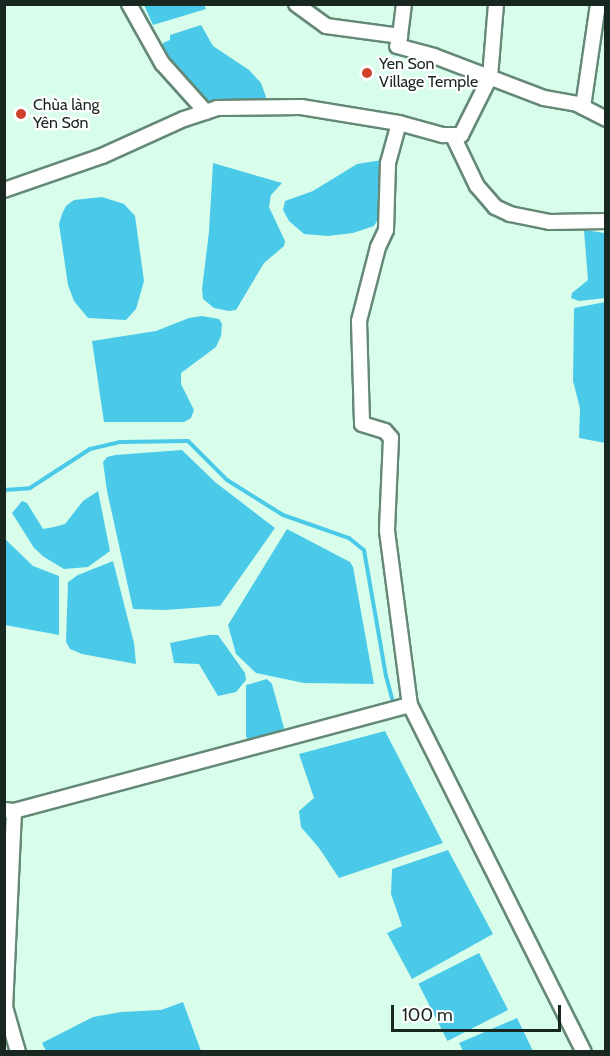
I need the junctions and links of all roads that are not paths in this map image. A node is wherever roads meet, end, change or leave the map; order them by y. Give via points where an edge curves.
1 (129, 4) edge
2 (296, 4) edge
3 (404, 4) edge
4 (496, 4) edge
5 (598, 4) edge
6 (398, 43) junction
7 (490, 77) junction
8 (583, 107) junction
9 (206, 112) junction
10 (606, 119) edge
11 (399, 123) junction
12 (453, 136) junction
13 (4, 190) edge
14 (606, 221) edge
15 (410, 705) junction
16 (9, 810) edge
17 (6, 940) edge
18 (18, 1052) edge
19 (584, 1052) edge

1 - 9 street via 162,63
2 - 6 street via 326,26
3 - 6 street
4 - 7 street
5 - 8 street
6 - 7 street
7 - 8 street via 544,98
7 - 12 street via 461,135
8 - 10 street
9 - 11 street via 217,108 301,107
9 - 13 street via 102,156
11 - 12 street
11 - 15 street via 388,163 386,230 358,321 362,424 391,438 387,531
12 - 14 street via 477,186 495,207 550,222
15 - 16 street
15 - 19 street
16 - 17 street
17 - 18 street via 5,1007

